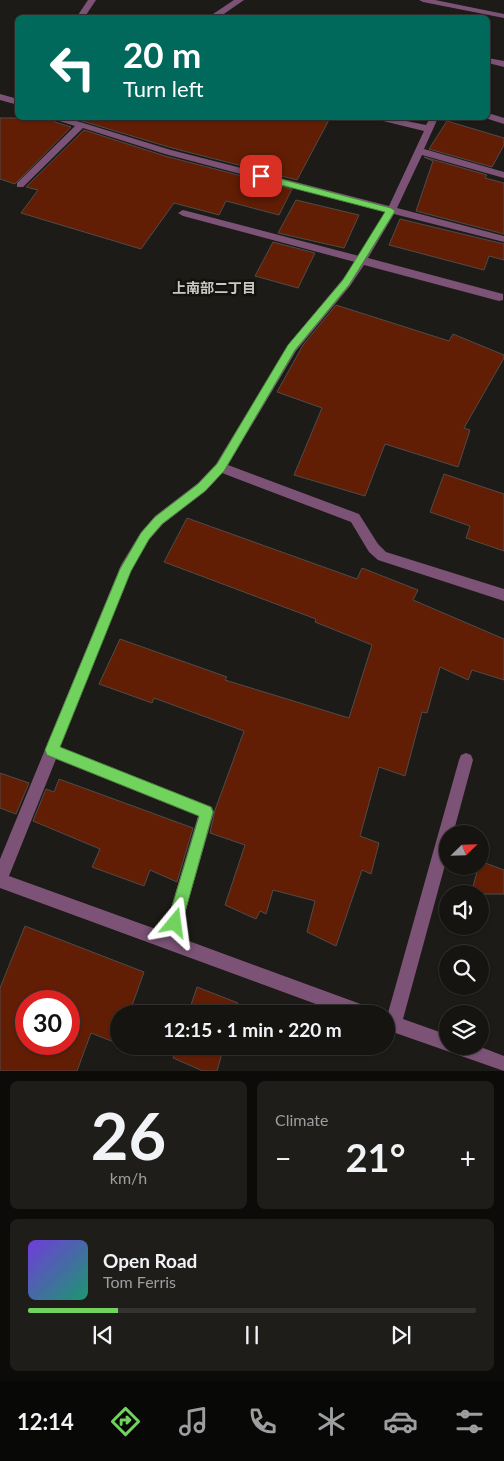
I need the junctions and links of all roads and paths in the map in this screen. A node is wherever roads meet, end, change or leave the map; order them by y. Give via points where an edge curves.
1 (92, 0) edge
2 (240, 0) edge
3 (423, 0) edge
4 (451, 3) edge
5 (82, 15) edge
6 (216, 15) edge
7 (455, 15) edge
8 (504, 16) edge
9 (490, 60) edge
10 (504, 64) edge
11 (0, 97) edge
12 (15, 101) edge
13 (490, 117) edge
14 (66, 120) edge
15 (402, 120) edge
16 (504, 121) edge
17 (432, 123) edge
18 (81, 124) junction
19 (419, 151) junction
20 (504, 175) edge
21 (20, 185) dead end
22 (391, 211) junction
23 (183, 213) dead end
24 (504, 239) edge
25 (360, 261) junction
26 (500, 297) dead end
27 (220, 468) junction
28 (504, 595) edge
29 (52, 750) junction
30 (466, 760) dead end
31 (0, 879) edge
32 (169, 942) junction
33 (341, 1005) edge
34 (395, 1005) edge
35 (395, 1024) edge
36 (439, 1040) edge
37 (480, 1055) edge
38 (504, 1064) edge

1 - 5 street
2 - 6 street
3 - 4 street
4 - 7 street
4 - 8 street
9 - 10 street
11 - 12 street
13 - 16 street
14 - 18 street
15 - 17 street
17 - 19 street
18 - 21 street
18 - 22 street via 168,152
19 - 20 street
19 - 22 street
22 - 24 street
22 - 25 street
23 - 25 street
25 - 26 street
25 - 27 street via 346,283 292,348
27 - 28 street via 355,518 382,556
27 - 29 street via 202,487 158,520 145,536 126,569
29 - 31 street
29 - 32 street via 207,812
30 - 34 street
31 - 32 street
32 - 33 street
35 - 36 street
37 - 38 street

